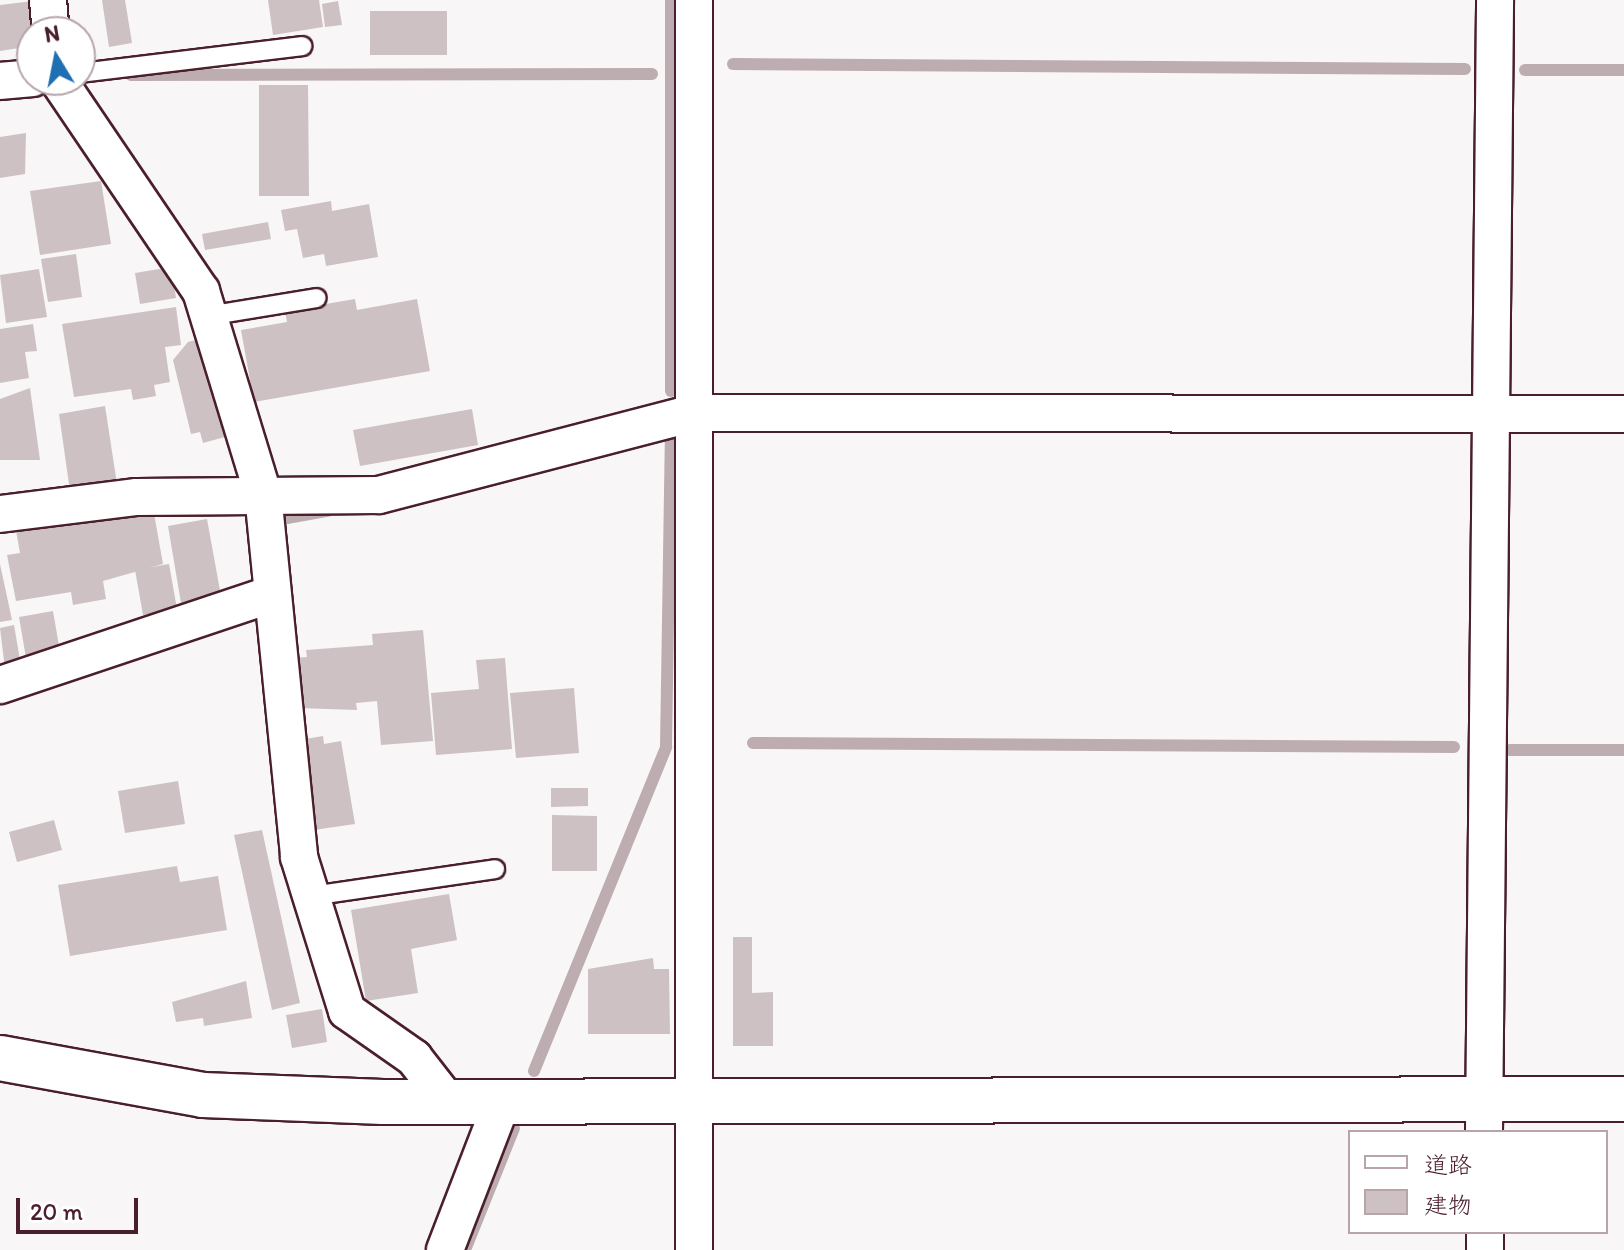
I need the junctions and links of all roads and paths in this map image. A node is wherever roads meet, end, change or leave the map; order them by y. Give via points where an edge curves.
1 (694, 0) edge
2 (1495, 0) edge
3 (302, 46) dead end
4 (96, 71) edge
5 (69, 96) edge
6 (317, 298) dead end
7 (208, 316) junction
8 (694, 413) junction
9 (1493, 413) junction
10 (1624, 414) edge
11 (263, 494) junction
12 (0, 514) edge
13 (272, 594) junction
14 (0, 685) edge
15 (495, 869) dead end
16 (311, 896) junction
17 (0, 1058) edge
18 (446, 1099) junction
19 (1624, 1099) edge
20 (503, 1100) junction
21 (694, 1104) junction
22 (1484, 1115) edge
23 (445, 1250) edge
24 (694, 1250) edge

1 - 8 street
2 - 9 street
3 - 4 lane
5 - 7 street via 201,291
6 - 7 lane
7 - 11 street
8 - 9 street
8 - 11 street via 379,495
8 - 21 street
9 - 10 street
9 - 22 street
11 - 12 street via 137,497
11 - 13 street
13 - 14 street
13 - 16 street via 299,857
15 - 16 lane
16 - 18 street via 347,1011 414,1058
17 - 18 street via 203,1095
18 - 20 street
19 - 22 street
20 - 21 street
20 - 23 street
21 - 22 street
21 - 24 street

